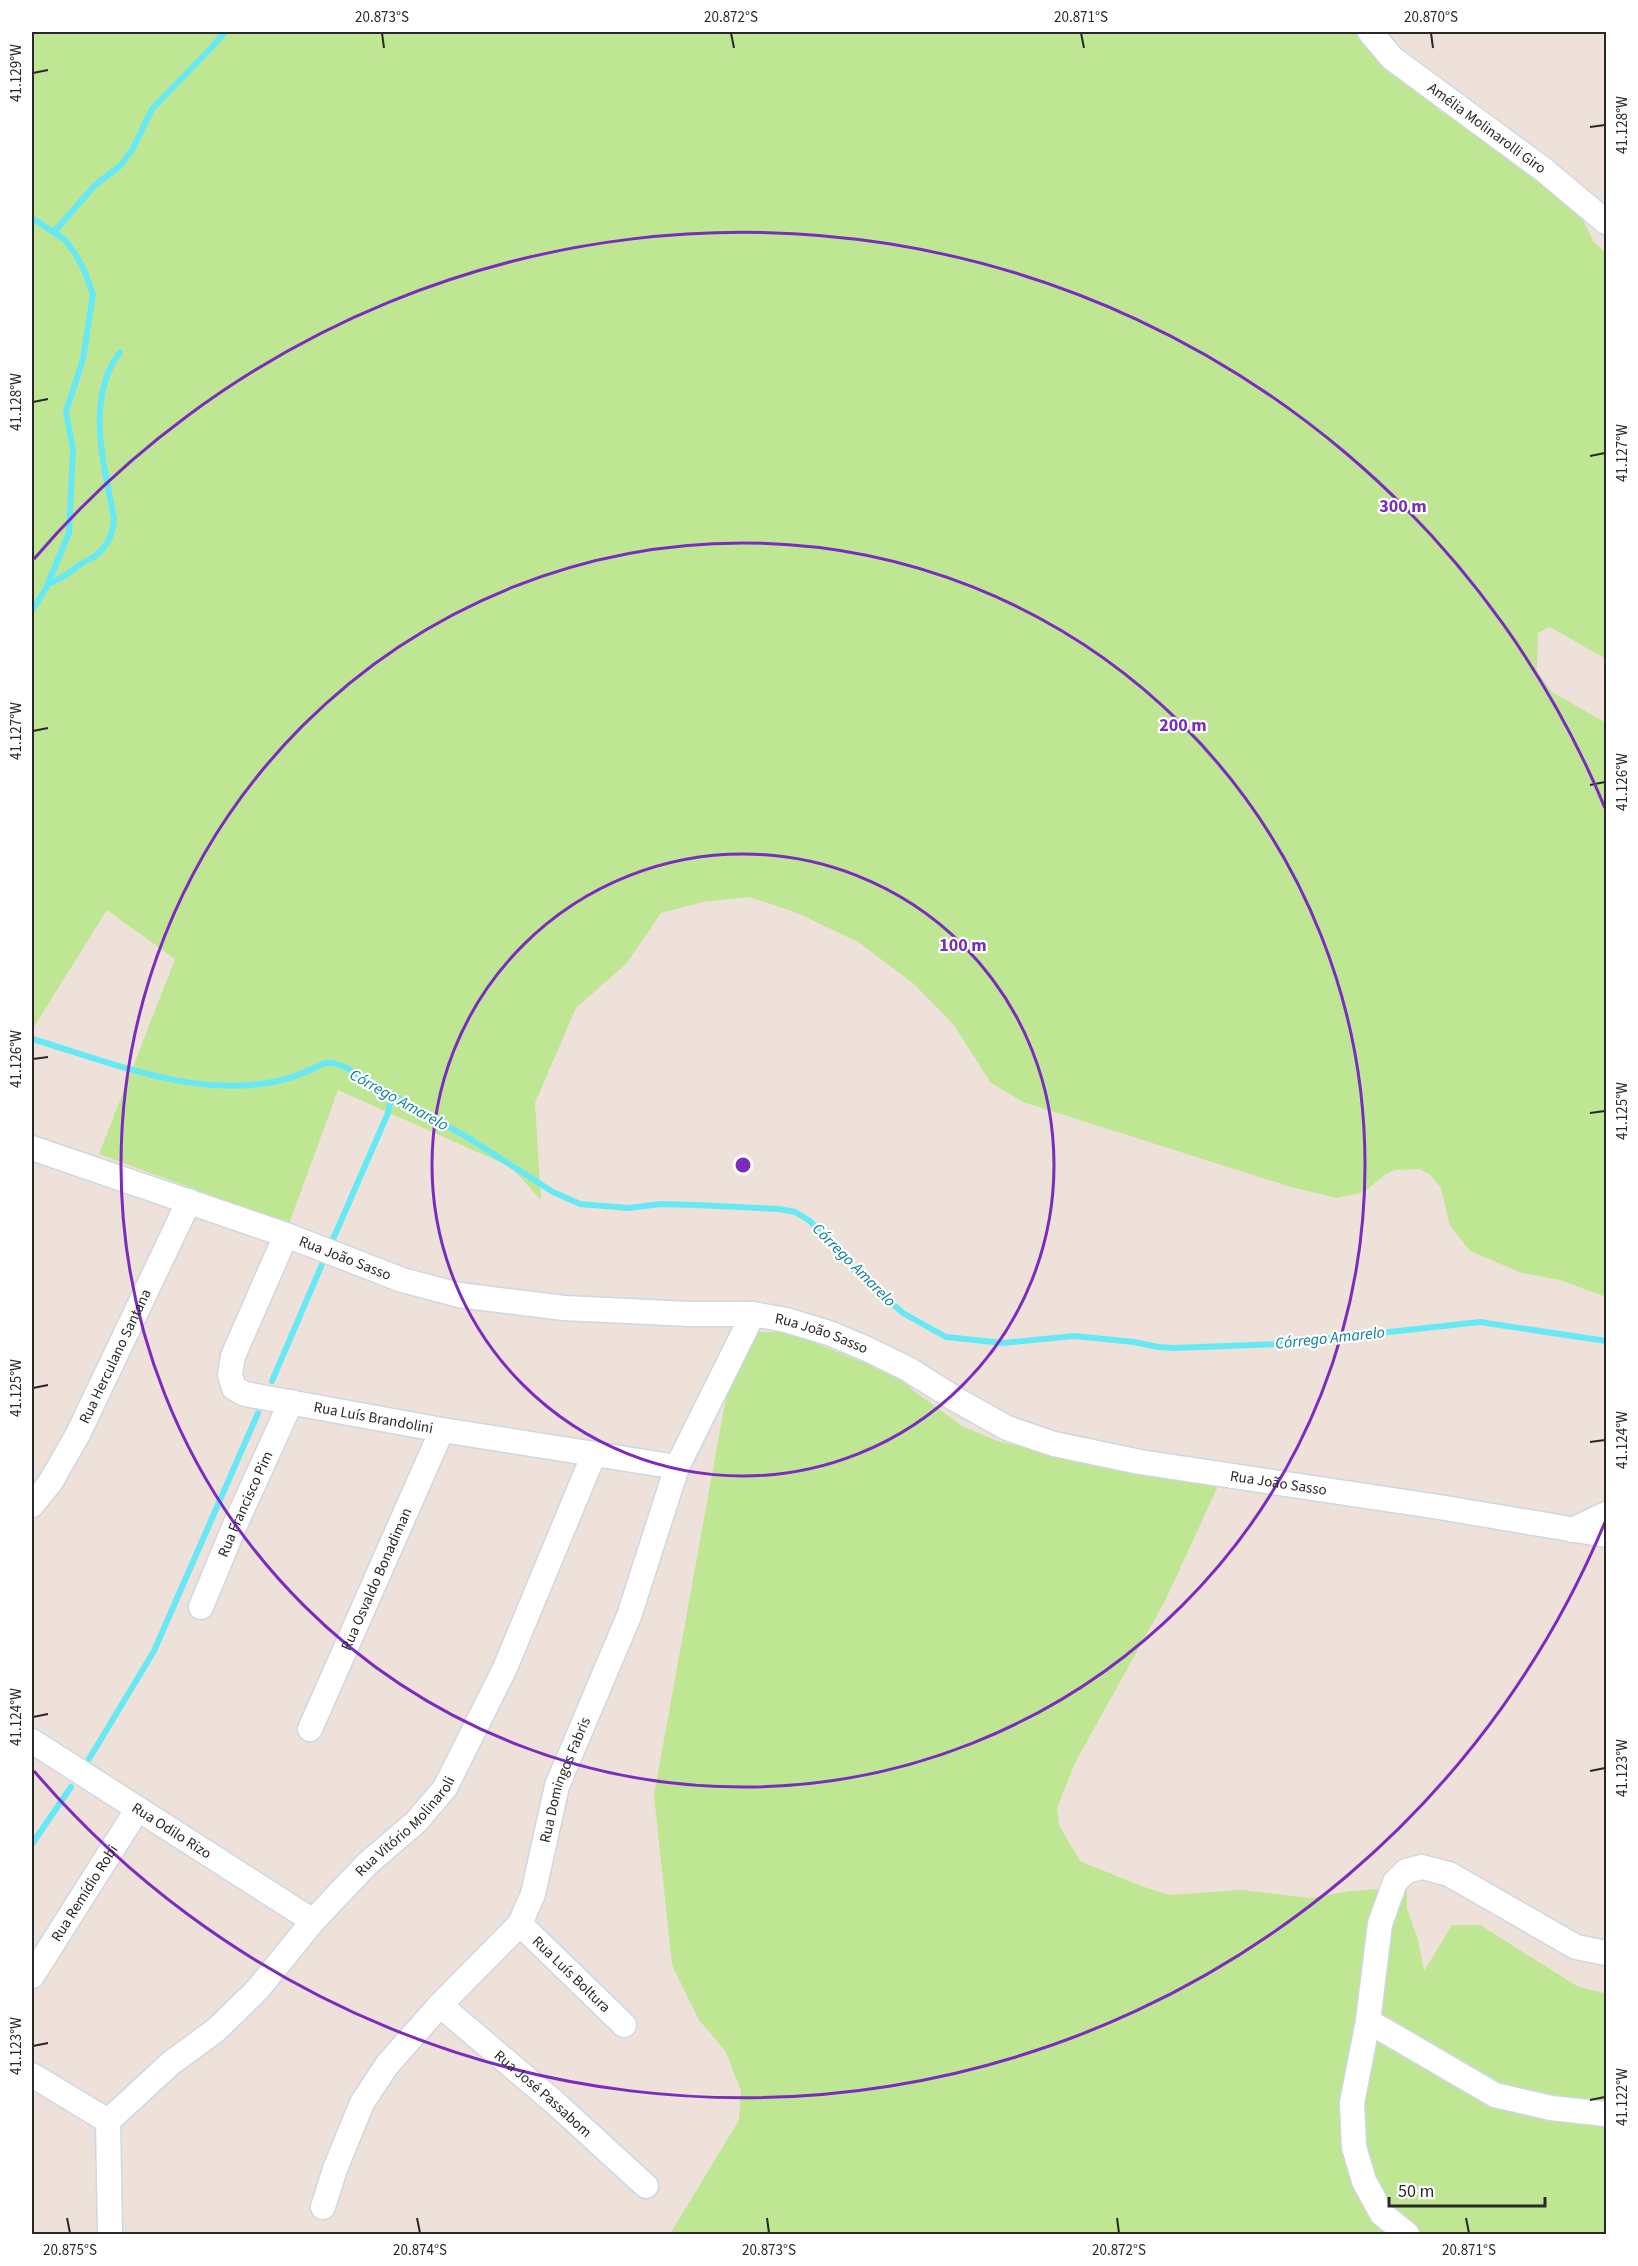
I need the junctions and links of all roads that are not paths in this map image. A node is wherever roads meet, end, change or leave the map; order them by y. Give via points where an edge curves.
1 (1370, 32) edge
2 (1606, 222) edge
3 (32, 1148) edge
4 (189, 1201) junction
5 (286, 1235) junction
6 (753, 1314) junction
7 (291, 1402) junction
8 (442, 1430) junction
9 (594, 1454) junction
10 (677, 1467) junction
11 (32, 1504) edge
12 (1606, 1514) edge
13 (1572, 1530) junction
14 (1606, 1535) edge
15 (201, 1606) dead end
16 (310, 1730) dead end
17 (32, 1741) edge
18 (137, 1810) junction
19 (313, 1921) junction
20 (520, 1924) junction
21 (1606, 1953) edge
22 (32, 1976) edge
23 (440, 2005) junction
24 (1368, 2021) junction
25 (624, 2025) dead end
26 (32, 2075) edge
27 (1606, 2114) edge
28 (108, 2121) junction
29 (646, 2186) dead end
30 (323, 2207) dead end
31 (110, 2235) edge
32 (1407, 2235) edge

1 - 2 street, Amélia Molinarolli Giro via 1392,58 1544,170
3 - 4 street, Rua João Sasso
4 - 5 street, Rua João Sasso
4 - 11 street, Rua Herculano Santana via 78,1434 50,1483
5 - 6 street, Rua João Sasso via 402,1281 459,1296 564,1308
5 - 7 street, Rua Luís Brandolini via 233,1356 230,1375 234,1388 245,1394
6 - 10 street, Rua Domingos Fabris
6 - 13 street, Rua João Sasso via 830,1333 908,1369 1007,1428 1054,1444 1140,1462
7 - 8 street, Rua Luís Brandolini
7 - 15 street, Rua Francisco Pim
8 - 9 street, Rua Luís Brandolini
8 - 16 street, Rua Osvaldo Bonadiman
9 - 10 street, Rua Luís Brandolini
9 - 19 street, Rua Vitório Molinaroli via 505,1668 445,1788 416,1822 367,1864
10 - 20 street, Rua Domingos Fabris via 629,1616 557,1786 533,1894
12 - 13 street
13 - 14 street, Rua João Sasso
17 - 18 street, Rua Odilo Rizo
18 - 19 street, Rua Odilo Rizo
18 - 22 street, Rua Remídio Robi
19 - 28 street, Rua Vitório Molinaroli via 258,1989 216,2030 171,2062
20 - 23 street, Rua Domingos Fabris
20 - 25 street, Rua Luís Boltura
21 - 24 street via 1576,1947 1449,1874 1422,1867 1406,1870 1395,1882 1380,1924
23 - 29 street, Rua José Passabom via 554,2101
23 - 30 street, Rua Domingos Fabris via 387,2065 362,2103
24 - 27 street via 1495,2095 1551,2108
24 - 32 street via 1352,2103 1354,2147 1364,2181 1382,2214
26 - 28 street
28 - 31 street

